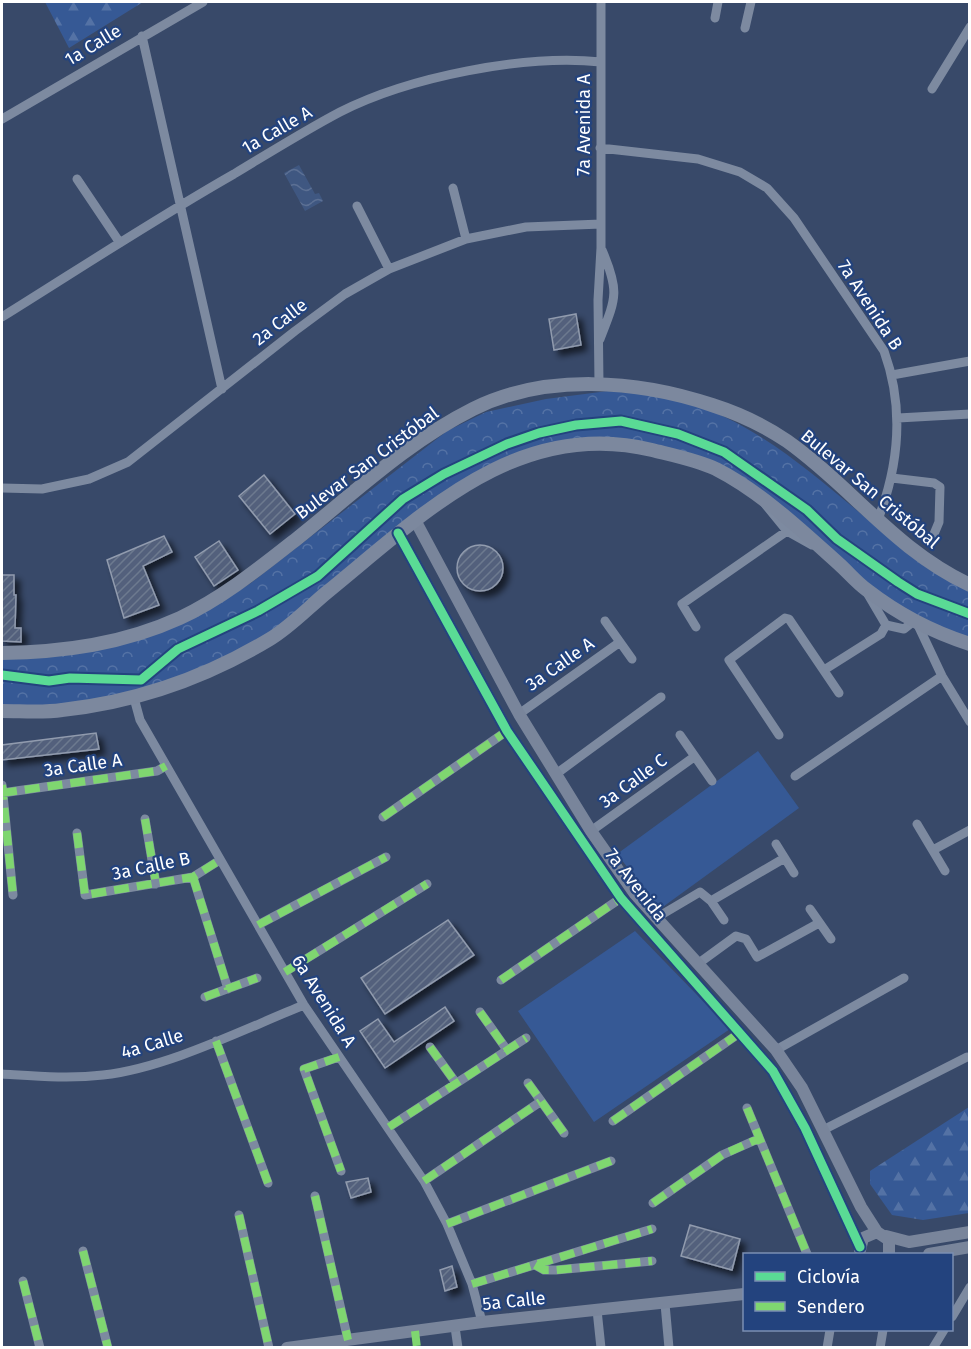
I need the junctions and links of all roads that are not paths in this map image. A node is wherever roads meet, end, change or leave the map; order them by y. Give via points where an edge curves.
1 (203, 2) edge
2 (601, 2) edge
3 (718, 2) edge
4 (751, 2) edge
5 (716, 18) dead end
6 (969, 27) edge
7 (745, 28) dead end
8 (142, 36) junction
9 (601, 62) junction
10 (932, 89) dead end
11 (3, 116) edge
12 (600, 148) junction
13 (77, 179) dead end
14 (453, 188) dead end
15 (181, 204) junction
16 (357, 206) dead end
17 (601, 225) junction
18 (466, 239) junction
19 (120, 243) junction
20 (601, 248) junction
21 (389, 269) junction
22 (2, 317) edge
23 (598, 342) junction
24 (969, 361) edge
25 (892, 375) junction
26 (599, 384) junction
27 (222, 389) junction
28 (969, 414) edge
29 (898, 418) junction
30 (892, 478) junction
31 (2, 488) edge
32 (762, 500) junction
33 (415, 520) junction
34 (877, 522) junction
35 (787, 531) junction
36 (398, 533) junction
37 (934, 534) dead end
38 (825, 551) junction
39 (969, 585) edge
40 (865, 589) junction
41 (605, 621) dead end
42 (915, 622) junction
43 (886, 625) junction
44 (696, 627) dead end
45 (474, 634) junction
46 (620, 642) junction
47 (457, 644) junction
48 (969, 644) edge
49 (2, 653) edge
50 (632, 659) dead end
51 (824, 670) junction
52 (942, 676) junction
53 (839, 693) dead end
54 (661, 697) dead end
55 (134, 698) junction
56 (2, 711) edge
57 (519, 714) junction
58 (969, 722) edge
59 (507, 731) junction
60 (680, 735) dead end
61 (779, 735) dead end
62 (694, 757) junction
63 (166, 766) junction
64 (556, 774) junction
65 (795, 776) dead end
66 (712, 781) dead end
67 (2, 789) edge
68 (383, 817) dead end
69 (145, 819) dead end
70 (916, 824) dead end
71 (969, 830) edge
72 (591, 831) junction
73 (77, 833) dead end
74 (776, 844) dead end
75 (933, 850) junction
76 (386, 857) dead end
77 (783, 859) junction
78 (220, 860) junction
79 (945, 871) dead end
80 (794, 873) dead end
81 (193, 876) junction
82 (156, 884) junction
83 (427, 884) dead end
84 (13, 895) dead end
85 (621, 898) junction
86 (711, 901) junction
87 (810, 909) dead end
88 (656, 918) junction
89 (724, 920) dead end
90 (819, 923) junction
91 (258, 924) junction
92 (831, 939) dead end
93 (699, 963) junction
94 (285, 972) junction
95 (257, 978) dead end
96 (904, 978) dead end
97 (501, 980) dead end
98 (228, 989) junction
99 (205, 997) dead end
100 (303, 1005) junction
101 (480, 1012) dead end
102 (741, 1032) junction
103 (526, 1038) dead end
104 (216, 1041) junction
105 (430, 1047) dead end
106 (507, 1050) junction
107 (776, 1050) junction
108 (339, 1057) junction
109 (967, 1057) dead end
110 (2, 1074) edge
111 (456, 1083) junction
112 (528, 1083) dead end
113 (540, 1101) junction
114 (747, 1108) dead end
115 (613, 1121) dead end
116 (389, 1126) junction
117 (825, 1129) junction
118 (564, 1133) dead end
119 (758, 1139) junction
120 (611, 1161) dead end
121 (341, 1171) dead end
122 (424, 1180) junction
123 (268, 1183) dead end
124 (315, 1196) dead end
125 (653, 1203) dead end
126 (239, 1215) dead end
127 (447, 1224) junction
128 (652, 1229) dead end
129 (969, 1232) edge
130 (882, 1234) junction
131 (969, 1246) edge
132 (83, 1251) dead end
133 (861, 1251) edge
134 (807, 1253) edge
135 (889, 1253) edge
136 (934, 1253) edge
137 (652, 1261) dead end
138 (535, 1265) junction
139 (23, 1281) dead end
140 (472, 1284) junction
141 (969, 1287) edge
142 (743, 1294) edge
143 (665, 1304) junction
144 (597, 1311) junction
145 (953, 1314) edge
146 (482, 1322) junction
147 (455, 1327) junction
148 (830, 1331) edge
149 (883, 1331) edge
150 (943, 1331) edge
151 (348, 1340) junction
152 (39, 1347) edge
153 (108, 1347) edge
154 (269, 1347) edge
155 (287, 1347) edge
156 (458, 1347) edge
157 (602, 1347) edge
158 (669, 1347) edge
159 (827, 1347) edge
160 (880, 1347) edge
161 (933, 1347) edge

1 - 8 street, 1a Calle
2 - 9 street, 7a Avenida A
3 - 5 street
4 - 7 street
6 - 10 street
8 - 11 street, 1a Calle
8 - 15 street
9 - 12 street, 7a Avenida A
9 - 15 street, 1a Calle A via 577,60 495,68 444,76 395,90 341,112
12 - 17 street, 7a Avenida A
12 - 25 street, 7a Avenida B via 698,159 740,172 767,188 794,218 884,351
13 - 19 street
14 - 18 street
15 - 19 street, 1a Calle A
15 - 27 street
16 - 21 street
17 - 18 street, 2a Calle via 526,227
17 - 20 street, 7a Avenida A
18 - 21 street, 2a Calle
19 - 22 street, 1a Calle A
20 - 23 street, 7a Avenida A
20 - 23 street, 7a Avenida A via 615,279 615,302
21 - 27 street, 2a Calle via 328,306
23 - 26 street, 7a Avenida A
24 - 25 street
25 - 29 street, 7a Avenida B
26 - 34 main road, Bulevar San Cristóbal via 682,395 748,420 786,440
26 - 49 main road, Bulevar San Cristóbal via 524,392 477,407 437,429 237,584 180,618 110,642 43,652
27 - 31 street, 2a Calle via 128,462 89,479 42,489
28 - 29 street
29 - 30 street, 7a Avenida B
30 - 34 street, 7a Avenida B
30 - 37 street via 940,487 939,522
32 - 33 main road via 714,468 650,450 583,446 539,453 490,470
32 - 35 street
32 - 38 main road
33 - 36 main road
33 - 45 street, 7a Avenida
34 - 39 main road, Bulevar San Cristóbal via 924,560
35 - 38 street
35 - 44 street via 682,604
36 - 47 street, 7a Avenida
36 - 55 main road via 273,637 227,663
38 - 40 main road
40 - 42 main road
40 - 43 street
41 - 46 street
42 - 43 street via 904,629
42 - 48 main road
42 - 52 street
43 - 51 street via 880,634
45 - 47 street
45 - 57 street, 7a Avenida
46 - 50 street
46 - 57 street, 3a Calle A
47 - 59 street, 7a Avenida
51 - 53 street
51 - 61 street via 787,618 730,659
52 - 58 street
52 - 65 street
54 - 64 street
55 - 56 main road via 61,711
55 - 63 street, 6a Avenida A via 140,720
57 - 64 street, 7a Avenida
59 - 68 street
59 - 85 street, 7a Avenida
60 - 62 street
62 - 66 street
62 - 72 street, 3a Calle C
63 - 67 street, 3a Calle A via 157,771
63 - 78 street, 6a Avenida A
64 - 72 street, 7a Avenida
67 - 84 street
69 - 82 street
70 - 75 street
71 - 75 street
72 - 88 street, 7a Avenida
73 - 82 street, 3a Calle B via 86,895
74 - 77 street
75 - 79 street
76 - 91 street
77 - 80 street
77 - 86 street
78 - 81 street, 3a Calle B
78 - 91 street, 6a Avenida A
81 - 82 street, 3a Calle B
81 - 98 street
83 - 94 street
85 - 97 street
85 - 102 street, 7a Avenida
86 - 88 street via 697,892
86 - 89 street
87 - 90 street
88 - 93 street, 7a Avenida
90 - 92 street
90 - 93 street via 757,957 746,939 736,936
91 - 94 street, 6a Avenida A
93 - 107 street, 7a Avenida
94 - 100 street, 6a Avenida A
95 - 98 street
96 - 107 street
98 - 99 street
100 - 104 street, 4a Calle
100 - 108 street, 6a Avenida A
101 - 106 street
102 - 115 street
102 - 133 street, 7a Avenida via 788,1095
103 - 106 street
104 - 110 street, 4a Calle via 105,1075
104 - 123 street
105 - 111 street
106 - 111 street
107 - 117 street, 7a Avenida
108 - 116 street, 6a Avenida A
108 - 121 street via 304,1070
109 - 117 street
111 - 116 street
112 - 113 street
113 - 118 street
113 - 122 street
114 - 119 street
116 - 122 street, 6a Avenida A
117 - 130 street, 7a Avenida via 861,1207
119 - 125 street via 722,1155
119 - 134 street
120 - 127 street
122 - 127 street, 6a Avenida A
124 - 151 street
126 - 154 street
127 - 140 street, 6a Avenida A
128 - 138 street
129 - 130 street via 909,1242
130 - 133 street via 863,1238
130 - 135 street via 891,1245
131 - 136 street
132 - 153 street
137 - 138 street via 556,1270
138 - 140 street
139 - 152 street
140 - 146 street, 6a Avenida A
141 - 145 street
142 - 143 street, 5a Calle
143 - 144 street, 5a Calle
143 - 158 street
144 - 146 street, 5a Calle
144 - 157 street
146 - 147 street, 5a Calle
147 - 151 street, 5a Calle
147 - 156 street
148 - 159 street
149 - 160 street
150 - 161 street
151 - 155 street, 5a Calle

